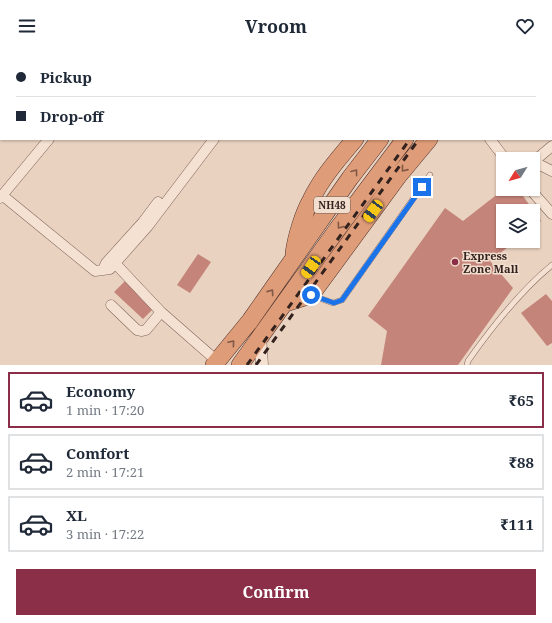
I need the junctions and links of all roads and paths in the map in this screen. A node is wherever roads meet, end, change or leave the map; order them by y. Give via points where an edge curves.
1 (47, 140) edge
2 (206, 140) edge
3 (213, 140) edge
4 (354, 140) edge
5 (404, 140) edge
6 (428, 140) edge
7 (491, 140) edge
8 (377, 144) edge
9 (552, 146) edge
10 (500, 152) edge
11 (540, 156) edge
12 (540, 165) edge
13 (552, 171) edge
14 (430, 175) dead end
15 (536, 196) edge
16 (1, 197) edge
17 (552, 214) edge
18 (146, 224) junction
19 (113, 261) junction
20 (293, 262) junction
21 (552, 265) edge
22 (311, 295) junction
23 (286, 303) junction
24 (111, 305) dead end
25 (161, 312) junction
26 (260, 337) junction
27 (214, 364) edge
28 (240, 365) edge
29 (262, 365) edge
30 (467, 365) edge

1 - 16 street
2 - 18 street
3 - 18 street
4 - 20 highway via 326,174 310,200 296,241
5 -> 23 highway, NH48
6 -> 22 highway via 399,175
7 - 10 street
20 -> 8 highway, NH48 via 350,178
9 - 11 street
12 - 13 street
14 - 22 lane via 342,300 334,303
15 - 17 street
16 - 19 street via 95,271 110,269
18 - 19 street
19 - 25 street
27 -> 20 highway, NH48 via 250,322
21 - 30 lane via 513,303 487,334
22 - 23 highway
23 - 26 highway, NH48
24 - 25 street via 142,332
25 - 27 street
26 - 28 highway, NH48
26 - 29 street

